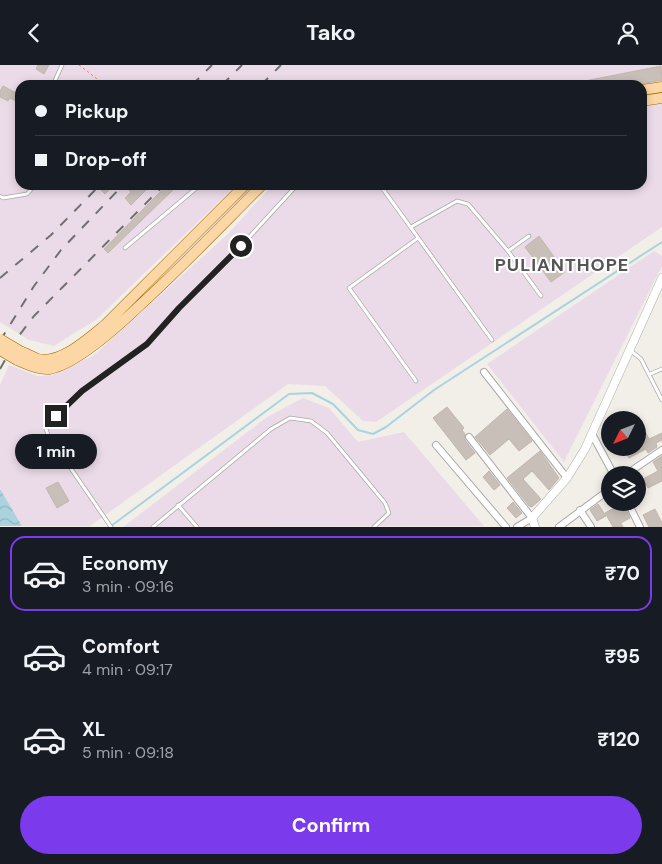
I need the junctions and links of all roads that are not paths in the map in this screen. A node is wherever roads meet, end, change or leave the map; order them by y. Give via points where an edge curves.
1 (62, 65) edge
2 (55, 80) edge
3 (662, 87) edge
4 (647, 89) edge
5 (662, 98) edge
6 (647, 100) edge
7 (31, 190) edge
8 (194, 190) edge
9 (241, 190) edge
10 (257, 190) edge
11 (292, 190) edge
12 (384, 190) edge
13 (0, 196) edge
14 (411, 227) junction
15 (529, 236) dead end
16 (418, 237) junction
17 (125, 248) dead end
18 (508, 251) junction
19 (662, 278) edge
20 (541, 297) dead end
21 (0, 339) edge
22 (492, 340) dead end
23 (0, 350) edge
24 (630, 350) junction
25 (18, 355) junction
26 (662, 369) edge
27 (484, 372) dead end
28 (650, 374) junction
29 (416, 381) dead end
30 (662, 400) edge
31 (592, 434) junction
32 (469, 437) dead end
33 (436, 445) dead end
34 (662, 450) edge
35 (609, 466) edge
36 (638, 466) edge
37 (567, 478) junction
38 (601, 495) edge
39 (178, 505) junction
40 (580, 510) junction
41 (632, 511) edge
42 (532, 518) junction
43 (111, 527) edge
44 (153, 527) edge
45 (197, 527) edge
46 (374, 527) edge
47 (506, 527) edge
48 (517, 527) edge
49 (535, 527) edge
50 (559, 527) edge
51 (591, 527) edge
52 (640, 527) edge

1 - 2 lane
3 - 4 main road
5 - 6 main road
7 - 13 lane via 27,194
8 - 17 lane
9 - 25 main road via 82,344 52,359
10 - 25 main road via 168,280 88,349 49,369 36,367
11 - 43 lane via 147,344 82,391 45,426
12 - 14 lane
14 - 16 lane
14 - 18 lane via 458,201 468,204
15 - 18 lane
16 - 22 lane
16 - 29 lane via 348,288
18 - 20 lane
19 - 24 street
21 - 25 main road, bridge
23 - 25 main road, bridge
24 - 28 lane via 638,355
24 - 31 street
26 - 28 lane
27 - 37 street
28 - 30 lane
31 - 35 street
31 - 37 street
32 - 42 street
33 - 47 street
34 - 36 street
37 - 42 street
38 - 40 street
39 - 44 lane
39 - 45 lane
39 - 46 lane via 271,429 290,418 311,421 327,433 385,503 390,513
40 - 50 street
40 - 51 street
41 - 52 street
42 - 48 street
42 - 49 street

